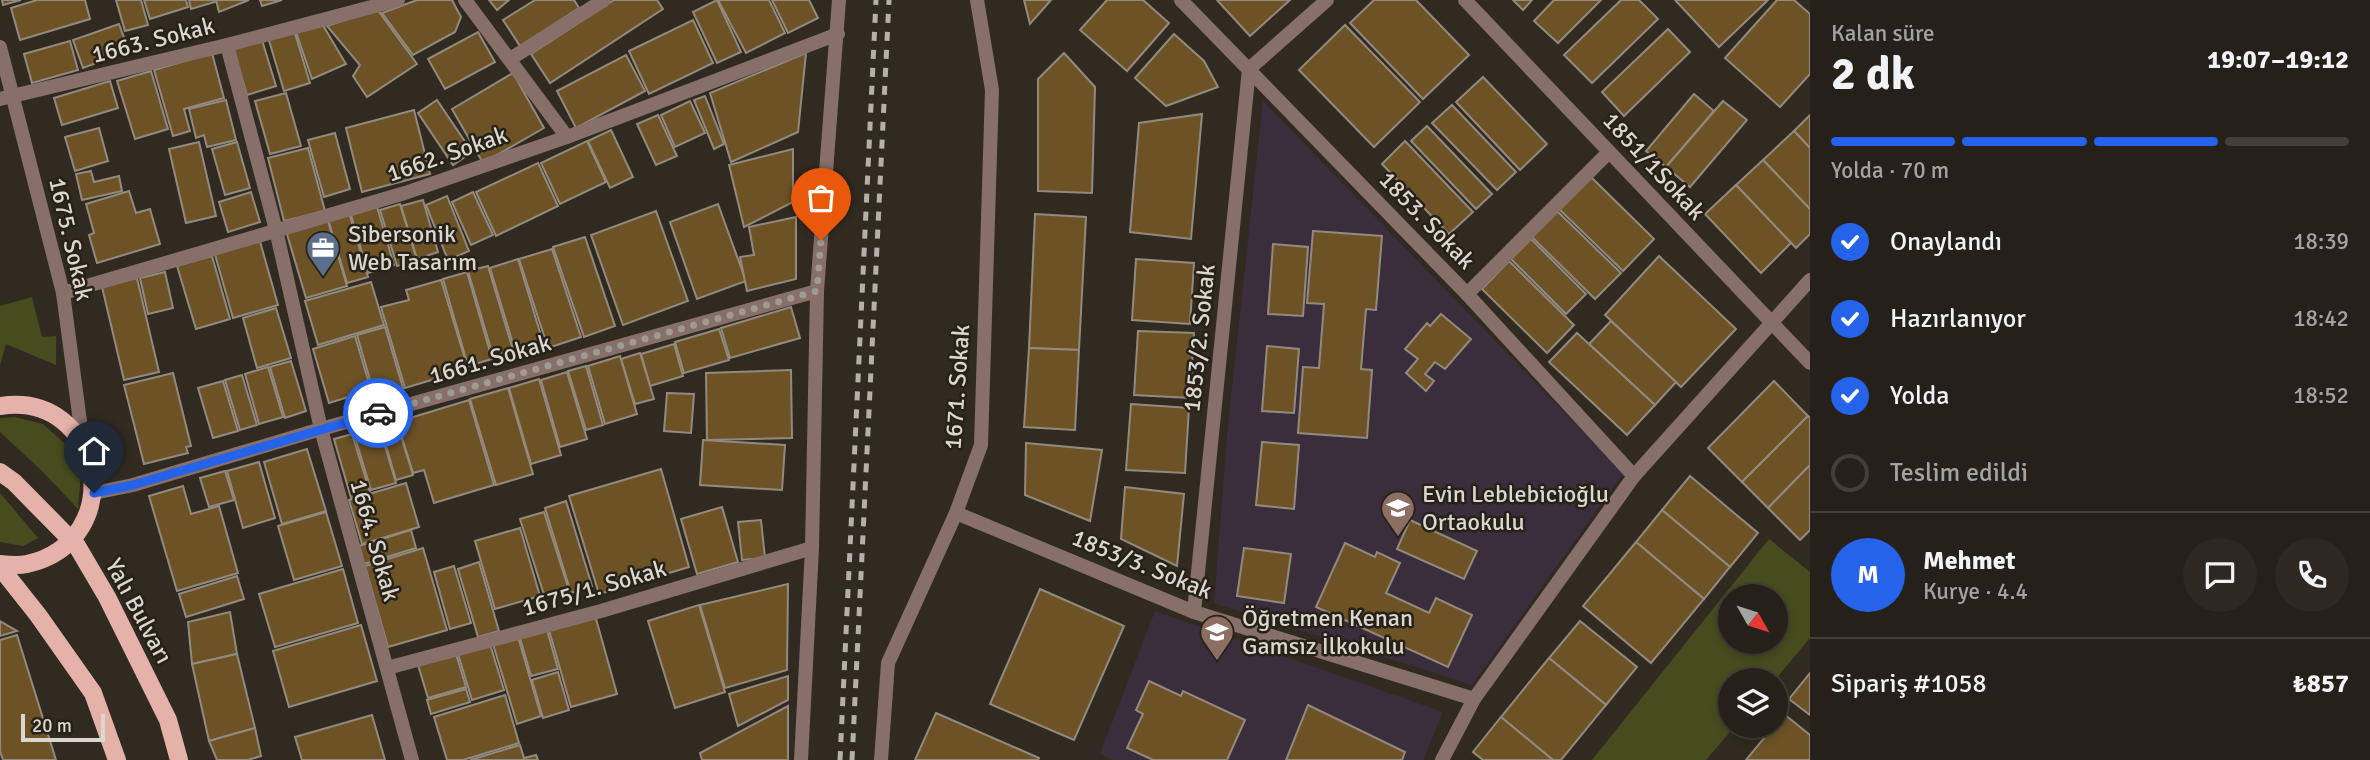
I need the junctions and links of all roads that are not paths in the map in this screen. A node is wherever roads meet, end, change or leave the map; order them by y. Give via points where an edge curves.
1 (398, 0) edge
2 (465, 0) edge
3 (604, 0) edge
4 (839, 0) edge
5 (977, 0) edge
6 (1181, 0) edge
7 (1326, 0) edge
8 (1465, 0) edge
9 (838, 34) junction
10 (227, 45) junction
11 (0, 47) edge
12 (510, 60) junction
13 (1250, 69) junction
14 (6, 98) edge
15 (567, 137) junction
16 (1609, 152) junction
17 (276, 230) junction
18 (1810, 280) edge
19 (817, 291) junction
20 (63, 293) junction
21 (1467, 294) junction
22 (1771, 323) junction
23 (1810, 363) edge
24 (0, 405) edge
25 (321, 429) junction
26 (83, 444) junction
27 (0, 472) edge
28 (1634, 476) junction
29 (94, 493) junction
30 (957, 513) junction
31 (72, 540) junction
32 (812, 548) junction
33 (0, 566) edge
34 (1194, 612) junction
35 (387, 668) junction
36 (1474, 699) junction
37 (117, 760) edge
38 (178, 760) edge
39 (412, 760) edge
40 (801, 760) edge
41 (881, 760) edge
42 (1442, 760) edge

1 - 10 street, 1663. Sokak
2 - 12 street
3 - 12 street
4 - 9 street
5 - 30 street, 1671. Sokak via 992,90 981,445
6 - 13 street, 1853. Sokak
7 - 13 street
8 - 16 street, 1851/1Sokak
9 - 15 street, 1662. Sokak
9 - 19 street
10 - 14 street, 1663. Sokak
10 - 17 street, 1664. Sokak
11 - 14 street, 1675. Sokak
12 - 15 street
13 - 21 street, 1853. Sokak
13 - 34 street, 1853/2. Sokak
14 - 20 street, 1675. Sokak
15 - 17 street, 1662. Sokak via 405,193
16 - 21 street
16 - 22 street, 1851/1Sokak
17 - 20 street, 1662. Sokak
17 - 25 street, 1664. Sokak
18 - 22 street
19 - 25 street, 1661. Sokak
19 - 32 street
20 - 26 street, 1675. Sokak
21 - 28 street, 1853. Sokak
22 - 23 street, 1851/1Sokak
22 - 28 street
24 - 26 main road via 26,405 49,412
25 - 29 street, 1661. Sokak
25 - 35 street, 1664. Sokak
26 - 29 main road via 92,468
27 - 31 main road, Yalı Bulvarı
28 - 36 street
29 - 31 main road via 87,518
30 - 34 street, 1853/3. Sokak
30 - 41 street, 1671. Sokak via 888,663
31 - 33 main road via 51,556 24,565
31 - 38 main road, Yalı Bulvarı via 107,597 168,720
32 - 35 street, 1675/1. Sokak
32 - 40 street
33 - 37 main road via 93,693
34 - 36 street, 1853/3. Sokak
35 - 39 street, 1664. Sokak
36 - 42 street

